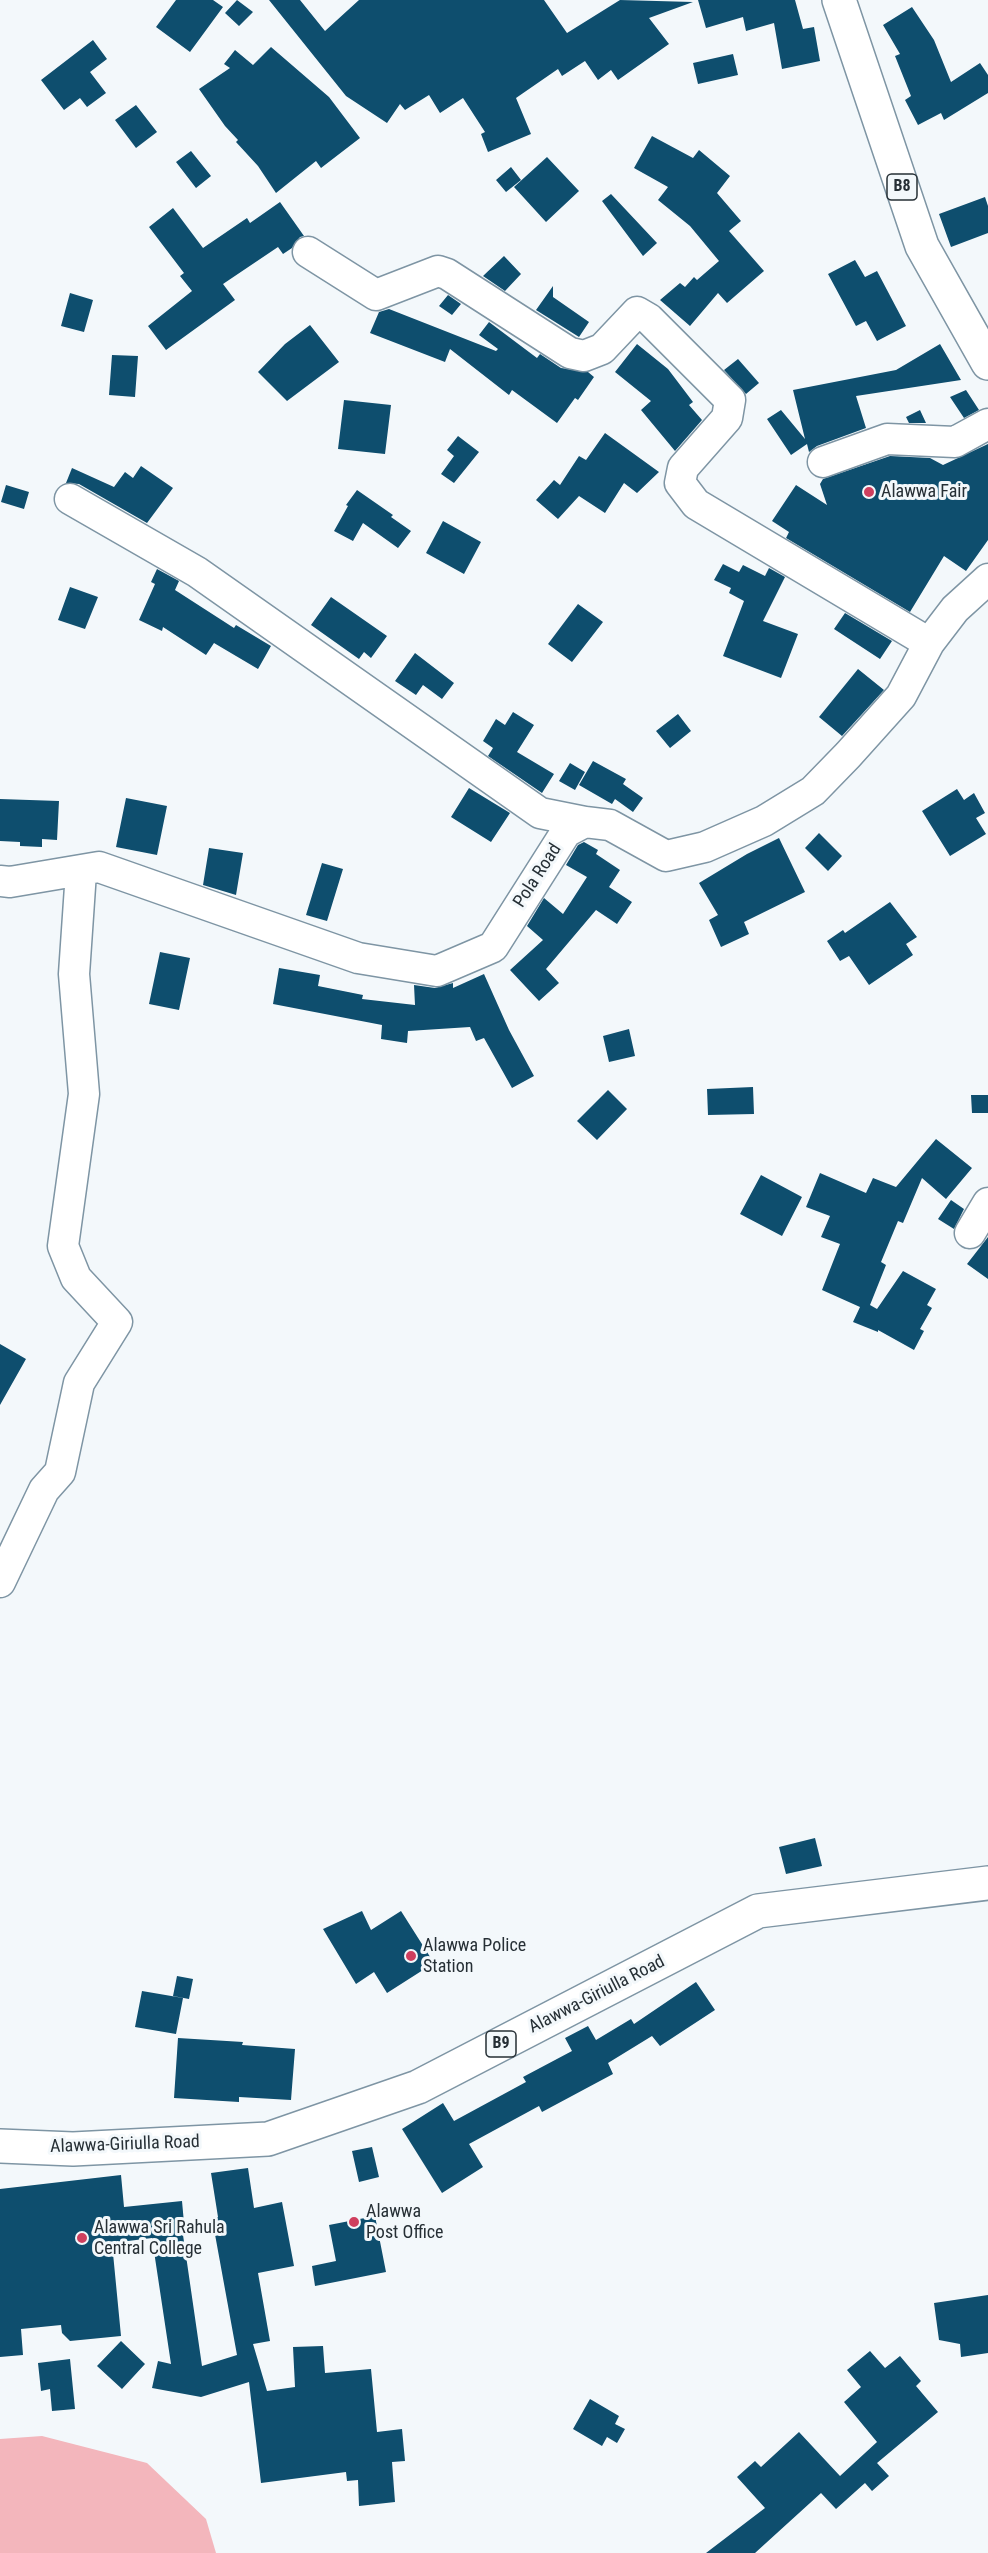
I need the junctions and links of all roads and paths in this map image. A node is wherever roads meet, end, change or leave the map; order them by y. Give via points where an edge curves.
1 (839, 0) edge
2 (308, 252) dead end
3 (987, 361) edge
4 (988, 424) edge
5 (823, 462) dead end
6 (70, 499) dead end
7 (988, 579) edge
8 (929, 643) junction
9 (585, 822) junction
10 (81, 872) junction
11 (0, 881) edge
12 (988, 1203) edge
13 (970, 1233) dead end
14 (0, 1582) edge
15 (988, 1883) edge
16 (0, 2146) edge

1 - 3 main road, B8 via 922,246
2 - 8 street via 375,295 438,271 447,274 577,355 602,349 637,312 649,319 730,400 727,418 683,468 680,483 696,504
4 - 5 street via 955,442 887,439
6 - 9 street via 197,572 540,813
7 - 8 street via 955,609
8 - 9 street via 901,696 848,755 813,791 764,821 705,847 666,856 610,825
9 - 10 street, Pola Road via 566,832 493,947 437,971 358,958 99,867
10 - 11 street, Pola Road
10 - 14 street via 74,974 84,1094 63,1246 76,1278 117,1322 79,1383 60,1472 44,1490
12 - 13 street
15 - 16 main road, Alawwa-Giriulla Road / B9 via 759,1911 418,2087 268,2139 73,2149

